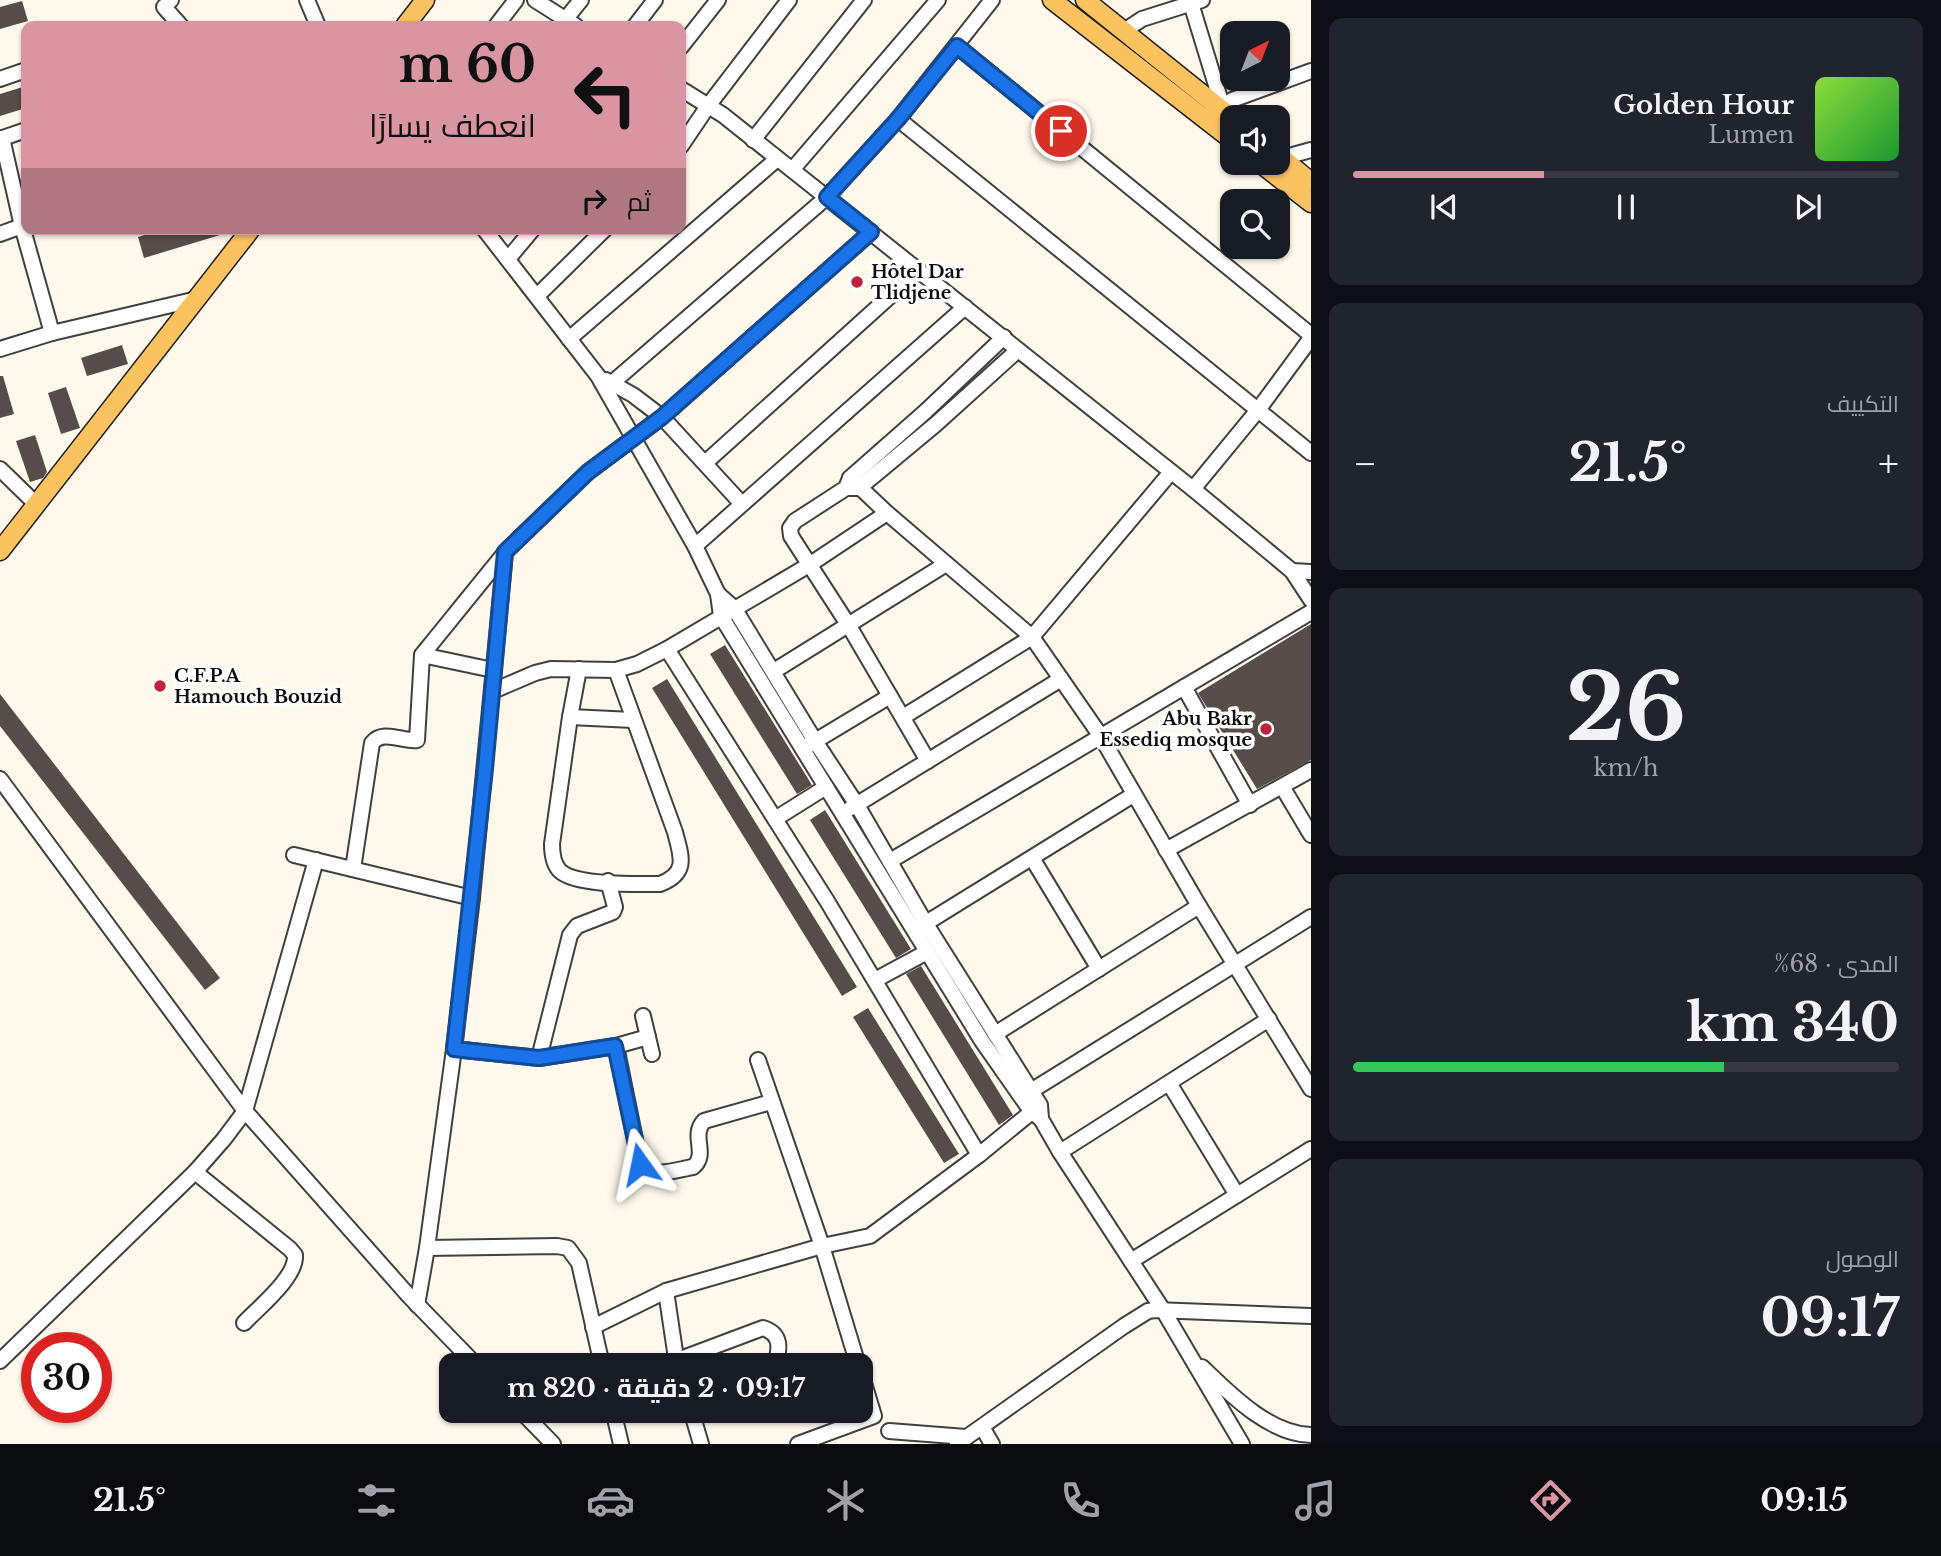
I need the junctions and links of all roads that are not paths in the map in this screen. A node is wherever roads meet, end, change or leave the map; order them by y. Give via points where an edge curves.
1 (307, 0) edge
2 (425, 0) edge
3 (516, 0) edge
4 (535, 0) edge
5 (581, 0) edge
6 (655, 0) edge
7 (718, 0) edge
8 (789, 0) edge
9 (864, 0) edge
10 (938, 0) edge
11 (992, 0) edge
12 (1052, 0) edge
13 (1085, 0) edge
14 (1194, 1) edge
15 (164, 2) edge
16 (177, 21) edge
17 (316, 21) edge
18 (409, 21) edge
19 (500, 21) edge
20 (563, 21) edge
21 (569, 21) edge
22 (639, 21) edge
23 (1124, 31) junction
24 (686, 41) edge
25 (957, 46) junction
26 (1311, 71) edge
27 (21, 72) edge
28 (0, 79) edge
29 (686, 92) edge
30 (1233, 105) edge
31 (708, 106) junction
32 (1220, 112) edge
33 (898, 119) junction
34 (21, 132) edge
35 (1, 139) edge
36 (686, 139) edge
37 (753, 140) junction
38 (1311, 150) edge
39 (1290, 154) edge
40 (777, 159) junction
41 (1290, 164) edge
42 (792, 170) junction
43 (1275, 175) edge
44 (1311, 182) edge
45 (827, 197) junction
46 (1311, 203) edge
47 (21, 222) edge
48 (21, 226) edge
49 (871, 232) junction
50 (0, 234) edge
51 (25, 235) edge
52 (246, 235) edge
53 (489, 235) edge
54 (528, 235) edge
55 (599, 235) edge
56 (508, 259) junction
57 (919, 271) junction
58 (537, 296) junction
59 (197, 299) junction
60 (965, 307) junction
61 (52, 333) junction
62 (1004, 337) junction
63 (1311, 337) edge
64 (569, 339) junction
65 (0, 349) edge
66 (1018, 350) junction
67 (598, 376) junction
68 (612, 383) junction
69 (1258, 410) junction
70 (662, 417) junction
71 (634, 436) junction
72 (1311, 453) edge
73 (705, 463) junction
74 (0, 469) edge
75 (1171, 472) junction
76 (851, 485) junction
77 (1193, 488) junction
78 (741, 503) junction
79 (36, 505) junction
80 (887, 513) junction
81 (695, 546) junction
82 (0, 551) edge
83 (505, 552) junction
84 (946, 564) junction
85 (809, 565) junction
86 (1292, 571) junction
87 (1311, 572) edge
88 (719, 594) junction
89 (1311, 600) edge
90 (734, 608) junction
91 (1311, 612) edge
92 (721, 616) junction
93 (849, 626) junction
94 (1032, 637) junction
95 (667, 649) junction
96 (422, 654) junction
97 (579, 669) junction
98 (493, 670) junction
99 (616, 670) junction
100 (774, 671) junction
101 (1061, 679) junction
102 (1184, 687) junction
103 (493, 691) junction
104 (890, 696) junction
105 (570, 717) junction
106 (903, 718) junction
107 (634, 720) junction
108 (1100, 735) junction
109 (809, 745) junction
110 (928, 761) junction
111 (1311, 770) edge
112 (0, 779) edge
113 (826, 787) junction
114 (1283, 788) junction
115 (1133, 795) junction
116 (857, 805) junction
117 (1250, 805) junction
118 (841, 813) junction
119 (775, 819) junction
120 (1311, 835) edge
121 (1166, 850) junction
122 (294, 855) dead end
123 (1032, 858) junction
124 (316, 860) junction
125 (890, 861) junction
126 (353, 869) junction
127 (608, 881) junction
128 (472, 898) junction
129 (1199, 906) junction
130 (1311, 917) edge
131 (919, 927) junction
132 (927, 952) junction
133 (1235, 963) junction
134 (1099, 969) junction
135 (875, 981) junction
136 (643, 1016) dead end
137 (1269, 1018) junction
138 (995, 1034) junction
139 (648, 1037) junction
140 (615, 1046) junction
141 (454, 1049) junction
142 (652, 1054) dead end
143 (539, 1058) junction
144 (758, 1060) dead end
145 (1307, 1073) edge
146 (1168, 1083) junction
147 (1311, 1089) edge
148 (1031, 1091) junction
149 (771, 1102) junction
150 (245, 1111) junction
151 (1037, 1111) junction
152 (1311, 1149) edge
153 (1060, 1152) junction
154 (979, 1155) junction
155 (195, 1172) junction
156 (1237, 1195) junction
157 (822, 1246) junction
158 (427, 1248) junction
159 (1131, 1261) junction
160 (666, 1291) junction
161 (417, 1305) junction
162 (1163, 1310) junction
163 (1311, 1317) edge
164 (244, 1323) dead end
165 (593, 1327) junction
166 (464, 1353) edge
167 (599, 1353) edge
168 (675, 1353) edge
169 (701, 1353) edge
170 (779, 1353) edge
171 (854, 1353) edge
172 (1187, 1353) junction
173 (0, 1361) edge
174 (873, 1413) edge
175 (874, 1416) junction
176 (533, 1423) edge
177 (616, 1423) edge
178 (695, 1423) edge
179 (982, 1427) junction
180 (1311, 1435) edge
181 (892, 1437) edge
182 (961, 1441) edge
183 (553, 1444) edge
184 (621, 1444) edge
185 (701, 1444) edge
186 (798, 1444) edge
187 (992, 1444) edge
188 (1242, 1444) edge

1 - 17 street
2 - 18 main road
3 - 19 street
4 - 20 street
5 - 21 street
6 - 22 street
7 - 24 street
8 - 31 street
9 - 37 street
10 - 42 street
11 - 25 street
12 - 32 main road
13 - 23 main road
14 - 23 street via 1142,19
14 - 32 street
15 - 16 street
23 - 32 main road
25 - 33 street
25 - 63 street
26 - 30 street via 1283,79
27 - 28 street
29 - 31 street
31 - 36 street
31 - 37 street
33 - 45 street
33 - 69 street
34 - 35 street
35 - 47 street
37 - 40 street
38 - 39 street
40 - 42 street
40 - 64 street
41 - 44 main road
42 - 45 street
43 - 46 main road
45 - 49 street
45 - 68 street
48 - 50 street
49 - 57 street
49 - 70 street
51 - 61 street
52 - 59 main road
53 - 56 street
54 - 56 street
55 - 58 street
56 - 58 street
57 - 60 street
57 - 73 street
58 - 64 street
59 - 61 street
59 - 79 main road
60 - 62 street
60 - 78 street
61 - 65 street
62 - 66 street
62 - 76 street
63 - 69 street
64 - 67 street
66 - 75 street
66 - 76 street via 936,424
67 - 68 street
67 - 71 street
68 - 70 street
69 - 72 street
69 - 77 street
70 - 71 street
70 - 73 street
71 - 81 street
71 - 83 street via 588,472
73 - 78 street
74 - 79 street
75 - 77 street
75 - 94 street
76 - 80 street
76 - 85 street via 792,524 792,536
77 - 86 street
78 - 81 street
79 - 82 main road
80 - 84 street
80 - 85 street
81 - 88 street
83 - 96 street
83 - 98 street
84 - 93 street
84 - 94 street
85 - 90 street
85 - 93 street
86 - 87 street
86 - 89 street
88 - 90 street
88 - 92 street
90 - 92 street
90 - 100 street
91 - 102 street
92 - 95 street
92 - 109 street
93 - 100 street
93 - 104 street
94 - 101 street
94 - 106 street
95 - 99 street
95 - 119 street
96 - 98 street
96 - 126 street via 417,740 384,736 372,743
97 - 99 street
97 - 103 street via 535,673
97 - 105 street
98 - 103 street
99 - 107 street
100 - 109 street
101 - 108 street
101 - 110 street
102 - 108 street
102 - 117 street
103 - 128 street
104 - 106 street
104 - 109 street
105 - 107 street
105 - 127 street via 552,854 567,875
106 - 110 street
107 - 127 street via 675,832 681,867 660,884
108 - 115 street
108 - 125 street
109 - 113 street
109 - 116 street
110 - 116 street
111 - 114 street
112 - 150 street
113 - 118 street
113 - 119 street
114 - 117 street
114 - 120 street
115 - 121 street
115 - 123 street
116 - 118 street
116 - 125 street
117 - 121 street
118 - 131 street
119 - 135 street
121 - 129 street
122 - 124 street
123 - 131 street
123 - 134 street
124 - 126 street
124 - 150 street
125 - 131 street
126 - 128 street
127 - 143 street via 615,906 609,914 571,932
128 - 141 street
129 - 133 street
129 - 134 street
130 - 133 street
131 - 132 street
131 - 138 street
132 - 135 street
132 - 151 street via 982,1041
133 - 137 street
133 - 148 street
134 - 138 street
135 - 154 street
136 - 139 street
137 - 145 street
137 - 146 street
138 - 148 street
139 - 140 street
139 - 142 street
140 - 143 street
140 - 149 street via 640,1164 649,1172 693,1167 701,1156 697,1133 704,1121
141 - 143 street
141 - 158 street
144 - 149 street
145 - 147 street
146 - 153 street
146 - 156 street
148 - 151 street
149 - 157 street
150 - 155 street
150 - 161 street
151 - 153 street
151 - 154 street
152 - 156 street
153 - 159 street
154 - 157 street via 870,1236
155 - 164 street via 295,1255 287,1278
155 - 173 street
156 - 159 street
157 - 160 street
157 - 171 street
158 - 161 street
158 - 165 street via 568,1248 579,1263
159 - 162 street
160 - 165 street
160 - 168 street
161 - 166 street
162 - 163 street
162 - 172 street
162 - 179 street via 1136,1318
165 - 167 street
169 - 170 street via 762,1328 779,1341
172 - 180 street via 1264,1418
172 - 188 street
174 - 175 street
175 - 181 street
175 - 186 street
176 - 183 street
177 - 184 street
178 - 185 street
179 - 182 street
179 - 187 street
181 - 182 street

